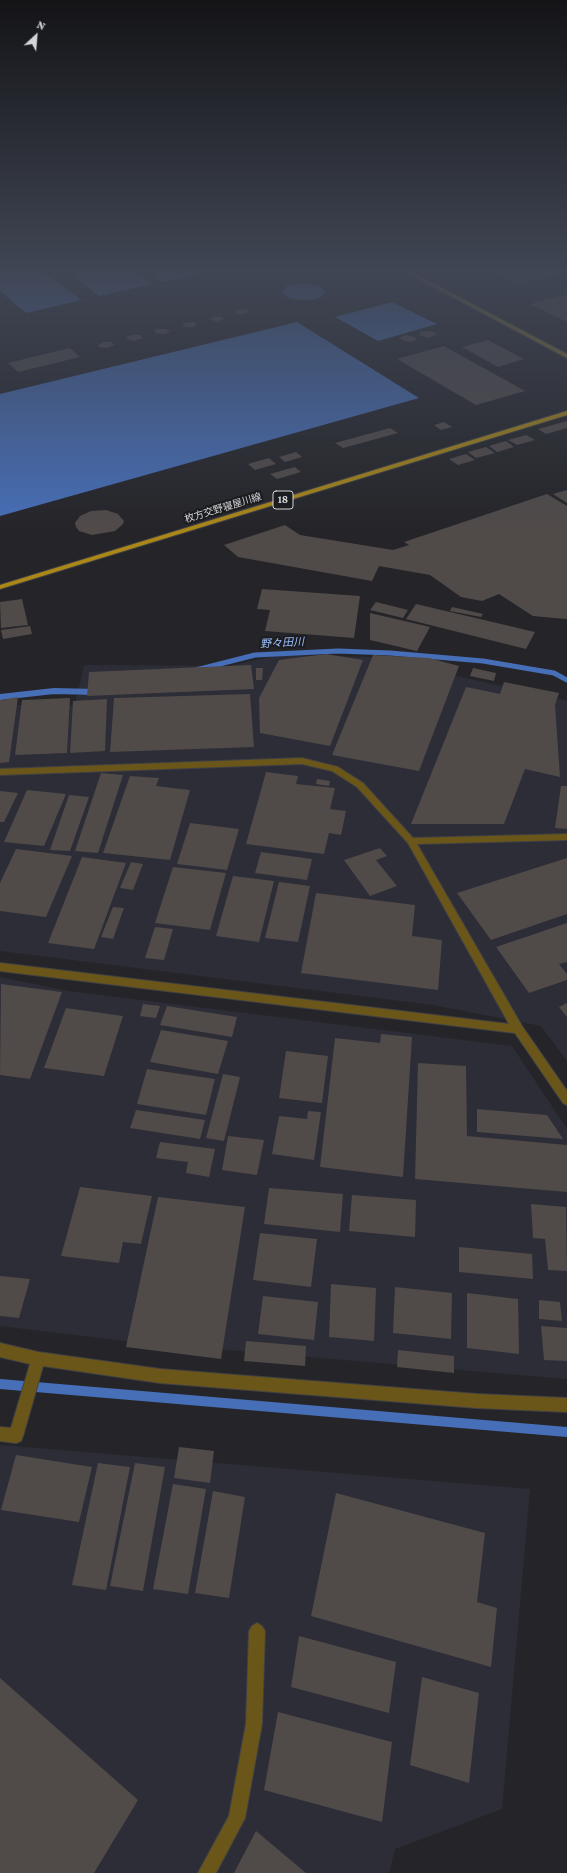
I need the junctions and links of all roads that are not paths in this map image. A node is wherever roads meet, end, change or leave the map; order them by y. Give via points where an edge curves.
1 (567, 413) edge
2 (0, 588) edge
3 (0, 772) edge
4 (567, 837) edge
5 (411, 841) junction
6 (0, 967) edge
7 (518, 1029) junction
8 (567, 1100) edge
9 (0, 1350) edge
10 (37, 1364) junction
11 (567, 1405) edge
12 (0, 1434) edge
13 (257, 1631) dead end
14 (207, 1873) edge

1 - 2 main road, 枚方交野寝屋川線 / 18
3 - 5 street via 302,761 335,769 360,785
4 - 5 street
5 - 7 street
6 - 7 street
7 - 8 street
9 - 10 street
10 - 11 street via 168,1377 478,1401
10 - 12 street via 16,1436
13 - 14 street via 254,1724 237,1818

